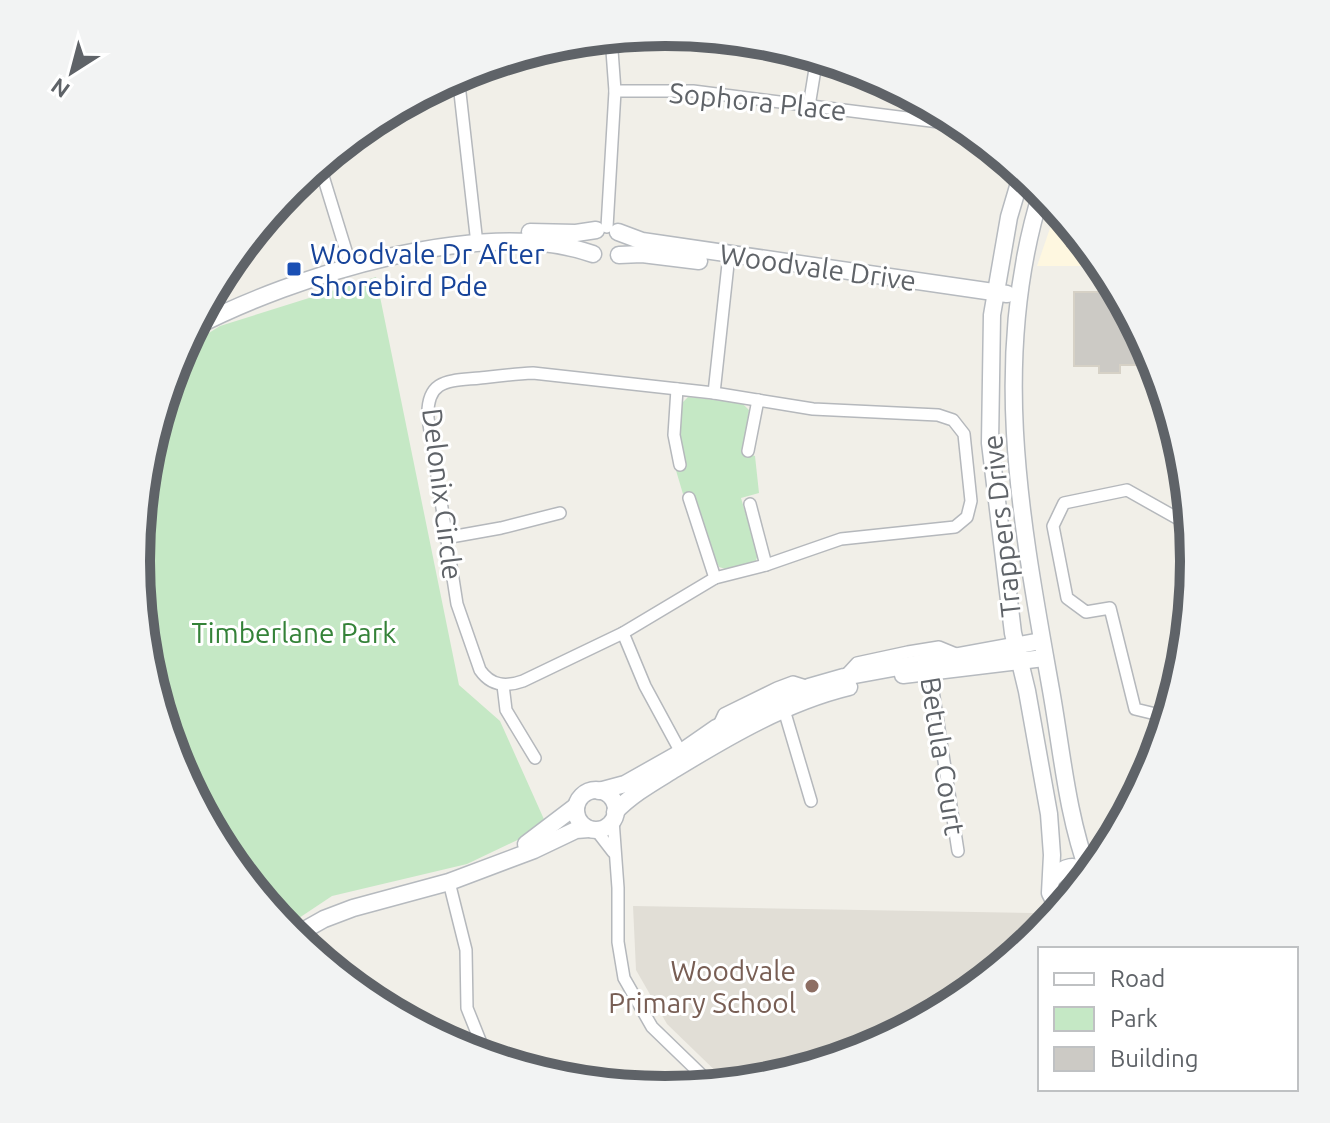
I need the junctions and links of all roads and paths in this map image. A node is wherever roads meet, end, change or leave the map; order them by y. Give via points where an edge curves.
1 (612, 49) edge
2 (815, 69) edge
3 (460, 89) edge
4 (615, 91) junction
5 (809, 106) junction
6 (933, 121) edge
7 (323, 176) edge
8 (1018, 186) edge
9 (1037, 205) edge
10 (607, 230) junction
11 (477, 239) junction
12 (593, 254) junction
13 (619, 255) junction
14 (728, 260) junction
15 (350, 262) junction
16 (996, 297) junction
17 (1018, 300) junction
18 (220, 302) edge
19 (677, 389) junction
20 (714, 393) junction
21 (758, 400) junction
22 (748, 451) dead end
23 (680, 465) dead end
24 (689, 498) dead end
25 (750, 504) dead end
26 (560, 513) dead end
27 (1178, 519) edge
28 (445, 538) junction
29 (766, 565) junction
30 (715, 578) junction
31 (623, 633) junction
32 (1042, 649) junction
33 (1018, 652) junction
34 (965, 654) junction
35 (929, 666) junction
36 (844, 677) junction
37 (503, 685) junction
38 (809, 687) junction
39 (782, 704) junction
40 (1157, 714) edge
41 (716, 728) junction
42 (535, 758) dead end
43 (683, 758) junction
44 (599, 791) junction
45 (811, 801) dead end
46 (576, 806) junction
47 (614, 816) junction
48 (592, 830) junction
49 (958, 851) dead end
50 (616, 856) junction
51 (1084, 861) edge
52 (494, 864) junction
53 (1079, 869) edge
54 (1052, 879) junction
55 (449, 882) junction
56 (1054, 900) edge
57 (304, 930) edge
58 (481, 1043) edge
59 (702, 1076) edge

1 - 4 street
2 - 5 street
3 - 11 street
4 - 5 street, Sophora Place via 693,91
4 - 10 street
5 - 6 street, Sophora Place
7 - 15 street
8 - 16 street, Trappers Drive
9 - 17 street, Trappers Drive
10 - 11 street, Woodvale Drive
10 - 12 street via 590,239
10 - 13 street via 623,246
10 - 14 street, Woodvale Drive
11 - 12 street, Woodvale Drive via 570,246
11 - 15 street, Woodvale Drive
12 - 13 street via 603,260
13 - 14 street, Woodvale Drive
14 - 16 street, Woodvale Drive
14 - 20 street
15 - 18 street, Woodvale Drive
16 - 17 street, Woodvale Drive
16 - 33 street, Trappers Drive via 990,443
17 - 32 street, Trappers Drive via 1014,444
19 - 20 street, Delonix Circle
19 - 23 street via 674,435
19 - 28 street, Delonix Circle via 533,373 442,383 430,394 428,409
20 - 21 street, Delonix Circle
21 - 22 street
21 - 29 street, Delonix Circle via 953,420 964,434 971,501 967,517 955,527 841,539
24 - 30 street
25 - 29 street
26 - 28 street
27 - 40 street via 1127,490 1064,503 1053,526 1067,598 1086,612 1110,608 1135,709
28 - 37 street, Delonix Circle via 474,659 484,676
29 - 30 street, Delonix Circle
30 - 31 street, Delonix Circle
31 - 37 street, Delonix Circle via 523,681
31 - 43 street
32 - 33 street
32 - 51 street, Trappers Drive
33 - 34 street
33 - 35 street
33 - 54 street, Trappers Drive via 1049,814
34 - 35 street
34 - 36 street via 939,647 908,652 857,663
35 - 36 street
35 - 39 street
35 - 49 street, Betula Court
36 - 38 street
37 - 42 street via 506,710
38 - 39 street
38 - 41 street via 793,682 777,688 724,714
39 - 41 street
39 - 43 street
39 - 45 street
41 - 43 street
43 - 44 street
43 - 47 street via 625,801
44 - 46 street via 582,796
44 - 47 street via 609,796
46 - 48 street via 580,822
46 - 52 street
47 - 48 street via 606,827
47 - 50 street
48 - 50 street
48 - 52 street via 576,830
50 - 59 street via 624,978 652,1027
52 - 55 street
53 - 54 street via 1061,870
54 - 56 street, Trappers Drive
55 - 57 street via 353,908
55 - 58 street via 466,950 467,1008

